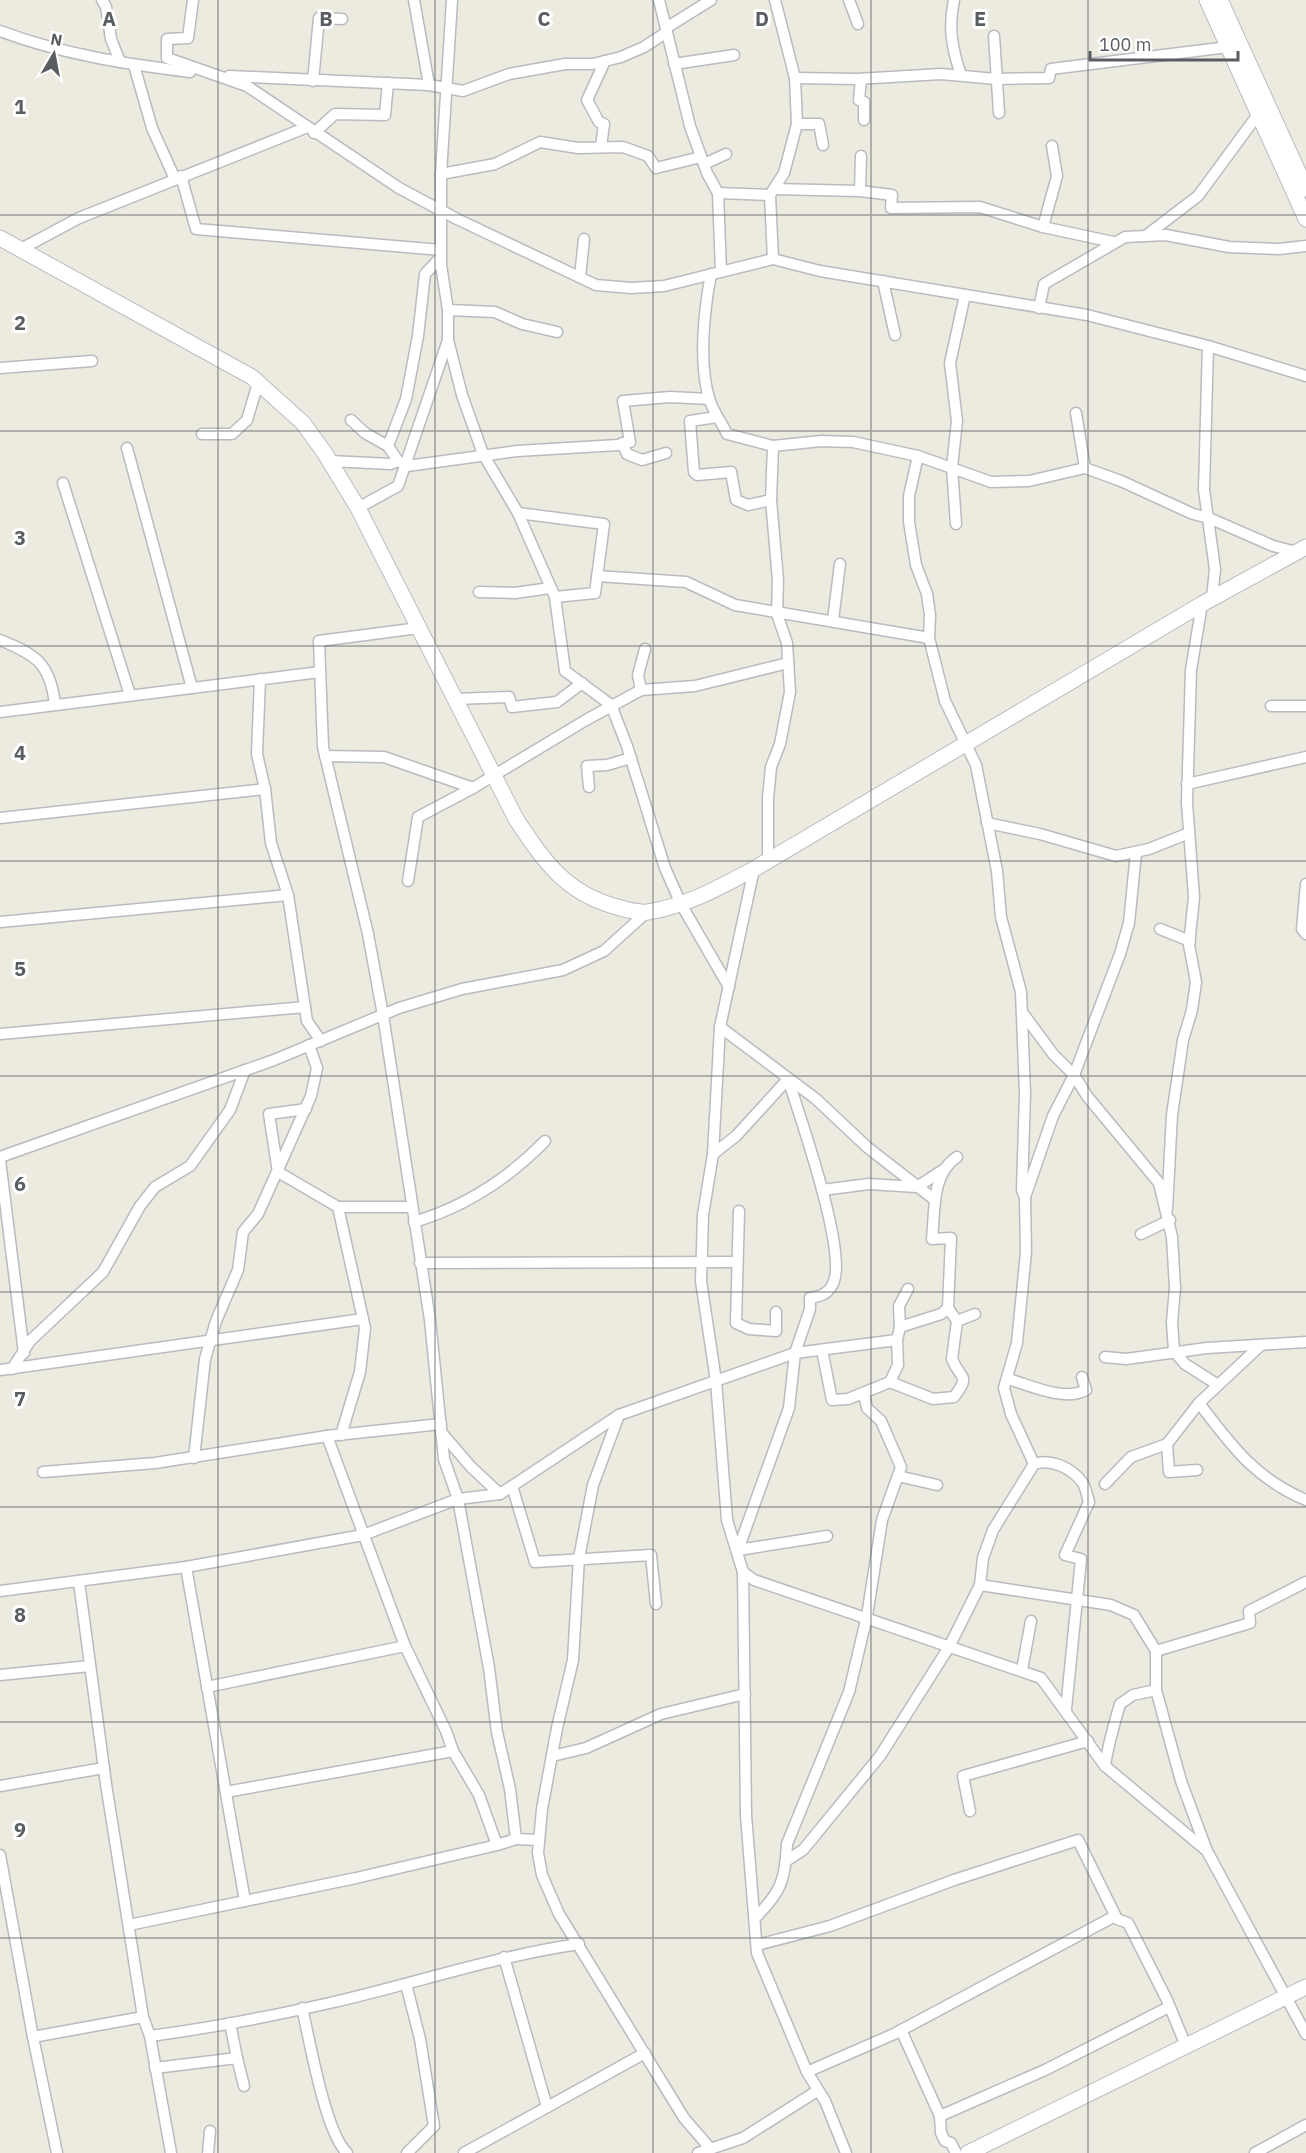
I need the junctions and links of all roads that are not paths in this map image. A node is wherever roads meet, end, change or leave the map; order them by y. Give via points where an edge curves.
1 (102, 0) edge
2 (193, 0) edge
3 (414, 0) edge
4 (452, 0) edge
5 (659, 0) edge
6 (711, 0) edge
7 (775, 0) edge
8 (849, 0) edge
9 (954, 0) edge
10 (1207, 0) edge
11 (1220, 0) edge
12 (342, 19) dead end
13 (858, 24) dead end
14 (666, 30) junction
15 (0, 31) edge
16 (994, 36) dead end
17 (1228, 47) junction
18 (734, 56) dead end
19 (605, 61) junction
20 (120, 62) junction
21 (674, 64) junction
22 (134, 65) junction
23 (208, 74) junction
24 (961, 75) junction
25 (795, 78) junction
26 (861, 79) junction
27 (996, 79) junction
28 (313, 81) junction
29 (388, 83) junction
30 (429, 85) junction
31 (445, 89) junction
32 (999, 113) dead end
33 (1258, 113) junction
34 (864, 120) dead end
35 (797, 124) junction
36 (310, 130) junction
37 (823, 145) dead end
38 (1052, 146) dead end
39 (601, 147) junction
40 (726, 154) dead end
41 (861, 156) dead end
42 (703, 161) junction
43 (441, 174) junction
44 (178, 178) junction
45 (1306, 189) edge
46 (860, 191) junction
47 (772, 192) junction
48 (718, 193) junction
49 (442, 210) junction
50 (1306, 219) edge
51 (1043, 227) junction
52 (1147, 236) junction
53 (0, 238) edge
54 (584, 239) dead end
55 (1113, 242) junction
56 (1306, 246) edge
57 (21, 249) junction
58 (441, 253) junction
59 (773, 259) junction
60 (716, 272) junction
61 (580, 277) junction
62 (883, 281) junction
63 (965, 295) junction
64 (1039, 308) junction
65 (448, 310) junction
66 (557, 332) dead end
67 (895, 335) dead end
68 (448, 340) junction
69 (1208, 346) junction
70 (92, 361) dead end
71 (0, 368) edge
72 (1306, 376) edge
73 (258, 382) junction
74 (709, 399) junction
75 (1076, 413) dead end
76 (717, 417) junction
77 (351, 420) dead end
78 (202, 434) dead end
79 (622, 443) junction
80 (388, 446) junction
81 (772, 446) junction
82 (127, 448) dead end
83 (666, 453) dead end
84 (483, 454) junction
85 (918, 456) junction
86 (330, 460) junction
87 (402, 464) junction
88 (952, 467) junction
89 (1085, 468) junction
90 (63, 483) dead end
91 (771, 500) junction
92 (358, 508) junction
93 (518, 513) junction
94 (1209, 518) junction
95 (956, 524) dead end
96 (1302, 549) edge
97 (840, 564) dead end
98 (597, 576) junction
99 (479, 592) dead end
100 (553, 593) junction
101 (1207, 601) junction
102 (777, 614) junction
103 (833, 620) junction
104 (419, 628) junction
105 (929, 638) junction
106 (0, 640) edge
107 (645, 649) dead end
108 (788, 663) junction
109 (320, 672) junction
110 (260, 679) junction
111 (582, 683) junction
112 (192, 688) junction
113 (641, 690) junction
114 (130, 695) junction
115 (455, 699) junction
116 (56, 704) junction
117 (611, 705) junction
118 (1271, 706) dead end
119 (1306, 706) edge
120 (0, 712) edge
121 (967, 744) junction
122 (325, 756) junction
123 (1306, 757) edge
124 (631, 758) junction
125 (495, 777) junction
126 (1187, 784) junction
127 (589, 787) dead end
128 (473, 788) junction
129 (265, 789) junction
130 (0, 818) edge
131 (987, 823) junction
132 (1189, 833) junction
133 (1136, 853) junction
134 (768, 860) junction
135 (754, 869) junction
136 (408, 881) dead end
137 (1306, 884) edge
138 (288, 895) junction
139 (681, 904) junction
140 (647, 912) junction
141 (0, 922) edge
142 (1160, 929) dead end
143 (1306, 934) edge
144 (1190, 941) junction
145 (729, 987) junction
146 (305, 1007) junction
147 (1022, 1012) junction
148 (383, 1015) junction
149 (720, 1027) junction
150 (0, 1034) edge
151 (321, 1041) junction
152 (309, 1045) junction
153 (245, 1070) junction
154 (1074, 1075) junction
155 (788, 1079) junction
156 (306, 1109) junction
157 (545, 1141) dead end
158 (713, 1154) junction
159 (957, 1157) dead end
160 (0, 1158) edge
161 (943, 1170) junction
162 (278, 1172) junction
163 (917, 1187) junction
164 (822, 1190) junction
165 (1025, 1197) junction
166 (935, 1200) junction
167 (338, 1207) junction
168 (411, 1207) junction
169 (1167, 1209) junction
170 (739, 1211) dead end
171 (1170, 1220) junction
172 (414, 1222) junction
173 (1141, 1234) dead end
174 (736, 1262) junction
175 (420, 1263) junction
176 (700, 1263) junction
177 (908, 1289) dead end
178 (948, 1308) junction
179 (777, 1312) dead end
180 (975, 1314) dead end
181 (363, 1319) junction
182 (957, 1321) junction
183 (900, 1327) junction
184 (897, 1340) junction
185 (211, 1341) junction
186 (1306, 1342) edge
187 (1261, 1345) junction
188 (822, 1350) junction
189 (24, 1351) junction
190 (1174, 1351) junction
191 (795, 1353) junction
192 (1105, 1357) dead end
193 (26, 1368) junction
194 (6, 1370) edge
195 (1082, 1377) dead end
196 (1008, 1379) junction
197 (716, 1381) junction
198 (890, 1382) junction
199 (1218, 1385) junction
200 (864, 1394) junction
201 (1199, 1403) junction
202 (619, 1415) junction
203 (441, 1428) junction
204 (341, 1435) junction
205 (327, 1436) junction
206 (1167, 1444) junction
207 (194, 1458) junction
208 (1034, 1464) junction
209 (1197, 1470) dead end
210 (43, 1472) dead end
211 (898, 1476) junction
212 (1105, 1484) dead end
213 (937, 1485) dead end
214 (512, 1486) junction
215 (500, 1494) junction
216 (458, 1499) junction
217 (1306, 1500) edge
218 (363, 1535) junction
219 (827, 1536) dead end
220 (738, 1550) junction
221 (579, 1560) junction
222 (186, 1567) junction
223 (743, 1572) junction
224 (79, 1582) junction
225 (1306, 1582) edge
226 (980, 1585) junction
227 (0, 1591) edge
228 (1079, 1598) junction
229 (656, 1604) dead end
230 (867, 1616) junction
231 (1031, 1621) dead end
232 (405, 1646) junction
233 (949, 1647) junction
234 (1156, 1651) junction
235 (90, 1665) junction
236 (1022, 1670) junction
237 (0, 1675) edge
238 (207, 1687) junction
239 (1156, 1690) junction
240 (745, 1695) junction
241 (1066, 1709) junction
242 (1088, 1741) junction
243 (453, 1751) junction
244 (552, 1756) junction
245 (1104, 1766) junction
246 (104, 1768) junction
247 (0, 1786) edge
248 (226, 1792) junction
249 (970, 1811) dead end
250 (516, 1839) junction
251 (539, 1840) junction
252 (498, 1845) junction
253 (1207, 1851) junction
254 (0, 1855) edge
255 (786, 1861) junction
256 (4, 1899) edge
257 (245, 1901) junction
258 (1115, 1916) junction
259 (755, 1918) junction
260 (129, 1925) junction
261 (579, 1944) junction
262 (757, 1945) junction
263 (504, 1957) junction
264 (406, 1984) junction
265 (1306, 1987) edge
266 (1288, 1996) junction
267 (1169, 2007) junction
268 (302, 2008) junction
269 (143, 2017) junction
270 (230, 2023) junction
271 (901, 2030) junction
272 (1306, 2034) edge
273 (150, 2036) junction
274 (33, 2037) junction
275 (1186, 2046) junction
276 (645, 2053) junction
277 (237, 2058) junction
278 (155, 2068) junction
279 (807, 2072) junction
280 (244, 2086) dead end
281 (817, 2091) junction
282 (547, 2107) junction
283 (940, 2116) junction
284 (1306, 2125) edge
285 (210, 2131) dead end
286 (709, 2147) junction
287 (57, 2153) edge
288 (171, 2153) edge
289 (208, 2153) edge
290 (347, 2153) edge
291 (407, 2153) edge
292 (464, 2153) edge
293 (698, 2153) edge
294 (846, 2153) edge
295 (956, 2153) edge
296 (968, 2153) edge
297 (1255, 2153) edge

1 - 20 street
2 - 23 street via 188,39 167,39 166,58
3 - 30 street
4 - 31 street
5 - 14 street
6 - 14 street
7 - 25 street
8 - 13 street
9 - 24 street via 951,47
10 - 17 street
11 - 45 street
12 - 28 street via 319,18
14 - 19 street via 644,47
14 - 21 street
15 - 20 street via 64,51
16 - 27 street
17 - 27 street via 1052,69 1049,78
17 - 33 street
18 - 21 street
19 - 31 street via 509,74 463,91
19 - 39 street via 586,100 604,124
20 - 22 street
21 - 42 street
22 - 23 street
22 - 44 street via 152,128
23 - 28 street
23 - 36 street via 247,86
24 - 26 street
24 - 27 street
25 - 26 street
25 - 35 street
26 - 34 street via 859,100 864,102
27 - 32 street
28 - 29 street
29 - 30 street
29 - 36 street via 385,114 335,114
30 - 31 street
31 - 43 street
33 - 50 street
33 - 52 street via 1198,196
35 - 37 street via 819,124
35 - 47 street via 784,173
36 - 44 street
36 - 49 street via 399,188
38 - 51 street via 1057,176
39 - 42 street via 623,147 648,156 656,168
39 - 43 street via 540,142 495,164
40 - 42 street
41 - 46 street
42 - 48 street
43 - 49 street
44 - 57 street via 79,218
44 - 58 street via 196,229
46 - 47 street
46 - 51 street via 892,195 891,208 980,207
47 - 48 street
47 - 59 street
48 - 60 street
49 - 58 street
49 - 61 street
51 - 55 street
52 - 55 street
52 - 56 street via 1187,237 1229,247
53 - 57 street
54 - 61 street
55 - 64 street via 1044,284
57 - 73 street
58 - 65 street
58 - 80 street via 425,274 406,399
59 - 60 street
59 - 62 street
60 - 61 street via 664,286 631,288 596,285
60 - 74 street via 705,326
62 - 63 street
62 - 67 street
63 - 64 street
63 - 88 street via 950,363 957,421
64 - 69 street via 1086,315
65 - 66 street via 495,312 522,324
65 - 68 street
68 - 84 street via 462,396
68 - 87 street
69 - 72 street
69 - 94 street via 1204,490
70 - 71 street
73 - 78 street via 247,420 232,434
73 - 86 street via 303,423
74 - 76 street
74 - 79 street via 623,401 630,442
75 - 89 street
76 - 81 street via 727,434
76 - 91 street via 690,421 694,472 731,472 736,500 748,505
77 - 80 street
79 - 83 street via 627,454 642,460
79 - 84 street
80 - 87 street
81 - 85 street via 853,442
81 - 91 street
82 - 112 street
84 - 87 street
84 - 93 street
85 - 88 street
85 - 105 street via 909,496 909,522 916,565 927,594
86 - 87 street
86 - 92 street
87 - 92 street via 398,486
88 - 89 street via 991,482 1029,481
88 - 95 street
89 - 94 street
90 - 114 street
91 - 102 street
92 - 104 street
93 - 98 street via 604,524
93 - 100 street
94 - 96 street via 1272,546
94 - 101 street via 1215,569
96 - 101 street
97 - 103 street
98 - 100 street via 591,595
98 - 102 street via 686,582 735,604
99 - 100 street
100 - 111 street via 565,671
101 - 121 street
101 - 126 street via 1191,670
102 - 103 street
102 - 108 street via 787,643
103 - 105 street
104 - 109 street via 319,641
104 - 115 street
105 - 121 street via 945,701
106 - 116 street via 42,663 52,679
107 - 113 street via 638,675
108 - 113 street via 695,686
108 - 134 street via 790,692 780,744 771,766
109 - 110 street
109 - 122 street
110 - 112 street
110 - 129 street via 257,754
111 - 115 street via 557,702 512,707 509,697
111 - 117 street
112 - 114 street
113 - 117 street
114 - 116 street
115 - 125 street
116 - 120 street
117 - 124 street
117 - 125 street
118 - 119 street
121 - 131 street via 976,765
121 - 134 street
122 - 128 street via 384,757
122 - 148 street via 368,934
123 - 126 street
124 - 127 street via 587,766
124 - 139 street via 665,868
125 - 128 street
125 - 140 street via 543,860 570,886 604,903
126 - 132 street
128 - 136 street via 418,817
129 - 130 street
129 - 138 street via 271,843
131 - 133 street via 1116,856
131 - 147 street via 1001,917 1021,992
132 - 133 street
132 - 144 street via 1194,897
133 - 154 street via 1129,923
134 - 135 street
135 - 139 street
135 - 145 street
137 - 143 street via 1302,929
138 - 141 street
138 - 146 street
139 - 140 street
139 - 145 street
140 - 148 street via 604,951 563,970 462,989
142 - 144 street
144 - 169 street via 1196,982 1172,1115
145 - 149 street
146 - 150 street
146 - 151 street via 307,1021
147 - 154 street
147 - 165 street
148 - 151 street
148 - 168 street
149 - 155 street
149 - 158 street
151 - 152 street
152 - 153 street
152 - 156 street via 317,1068
153 - 160 street
153 - 189 street via 230,1110 190,1166 155,1187 103,1272
154 - 165 street via 1053,1116
154 - 169 street via 1159,1183
155 - 158 street via 736,1136
155 - 163 street
155 - 164 street
156 - 162 street
156 - 162 street via 269,1114
157 - 172 street via 477,1196
158 - 176 street
159 - 161 street
160 - 189 street
161 - 163 street
161 - 166 street
162 - 167 street
162 - 185 street via 258,1214 243,1232 238,1270
163 - 164 street via 869,1184
163 - 166 street
164 - 191 street via 832,1234 835,1278 829,1291 810,1298
165 - 196 street via 1026,1252 1017,1343
166 - 178 street via 932,1239 951,1238
167 - 168 street
167 - 181 street
168 - 172 street
169 - 171 street
170 - 174 street
171 - 173 street
171 - 190 street
172 - 175 street
174 - 176 street
174 - 179 street via 736,1323 749,1329 776,1330
175 - 176 street
175 - 203 street
176 - 197 street
177 - 183 street via 899,1306
178 - 182 street
178 - 183 street
180 - 182 street
181 - 185 street
181 - 204 street via 360,1372
182 - 198 street via 952,1359 965,1381 954,1397 933,1399
183 - 184 street
184 - 188 street
184 - 198 street via 898,1365
185 - 193 street
185 - 207 street via 205,1359
186 - 187 street
187 - 190 street
187 - 199 street
188 - 191 street
188 - 200 street via 832,1400
189 - 193 street
189 - 194 street
190 - 192 street via 1126,1359
190 - 199 street via 1185,1365
191 - 197 street
191 - 220 street via 789,1408
193 - 194 street
195 - 196 street via 1086,1390 1078,1394 1059,1393
196 - 208 street via 1004,1388 1008,1407
197 - 202 street
197 - 220 street via 727,1520
198 - 200 street
199 - 201 street
200 - 211 street via 867,1408 881,1421 893,1445 901,1467
201 - 206 street
201 - 217 street via 1254,1471
202 - 214 street
202 - 221 street via 593,1485
203 - 204 street
203 - 215 street via 471,1467
203 - 216 street via 444,1459
204 - 205 street
205 - 207 street
205 - 218 street
206 - 209 street via 1168,1472
206 - 212 street via 1131,1457
207 - 210 street
208 - 226 street via 993,1530 983,1558
208 - 228 street via 1045,1460 1060,1466 1082,1482 1086,1492 1089,1502 1065,1555 1081,1559
211 - 213 street
211 - 230 street via 882,1520
214 - 215 street
214 - 221 street via 535,1562
215 - 216 street
216 - 218 street
216 - 250 street
218 - 222 street
218 - 232 street
219 - 220 street
220 - 223 street
221 - 229 street via 651,1555
221 - 244 street via 573,1660
222 - 224 street
222 - 238 street
223 - 230 street via 754,1580
223 - 240 street
224 - 227 street
224 - 235 street
225 - 234 street via 1249,1611 1250,1623
226 - 228 street
226 - 233 street
228 - 234 street via 1111,1605 1134,1616
228 - 241 street
230 - 233 street
230 - 255 street via 849,1692 787,1844
231 - 236 street
232 - 238 street
232 - 243 street
233 - 236 street
233 - 255 street via 880,1756 803,1850
234 - 239 street
235 - 237 street
235 - 246 street
236 - 241 street via 1041,1678
238 - 248 street
239 - 245 street via 1133,1695 1120,1704
239 - 253 street via 1181,1781
240 - 244 street via 662,1714 586,1748
240 - 259 street via 746,1815
241 - 242 street
242 - 245 street
242 - 249 street via 963,1776
243 - 248 street
243 - 252 street via 479,1795
244 - 251 street
245 - 253 street
246 - 247 street
246 - 260 street
248 - 257 street
250 - 251 street
250 - 252 street
251 - 261 street via 542,1875
252 - 257 street
253 - 266 street
254 - 256 street
255 - 259 street via 778,1895
256 - 274 street
257 - 260 street
258 - 262 street via 1078,1840 830,1926
258 - 267 street via 1128,1923
258 - 271 street
259 - 262 street
260 - 269 street
261 - 263 street
261 - 276 street
262 - 279 street
263 - 264 street
263 - 282 street
264 - 268 street
264 - 291 street via 420,2039 434,2126
265 - 266 street
266 - 272 street
266 - 275 street
267 - 275 street
267 - 283 street via 1045,2070
268 - 270 street
268 - 290 street via 338,2142
269 - 273 street
269 - 274 street
270 - 273 street
270 - 277 street
271 - 279 street
271 - 283 street
273 - 278 street
274 - 287 street
275 - 296 street
276 - 282 street
276 - 286 street via 684,2118
277 - 278 street
277 - 280 street
278 - 288 street
279 - 281 street
281 - 286 street via 743,2138
281 - 294 street via 825,2101
282 - 292 street
283 - 295 street via 940,2133
284 - 297 street
285 - 289 street
286 - 293 street

